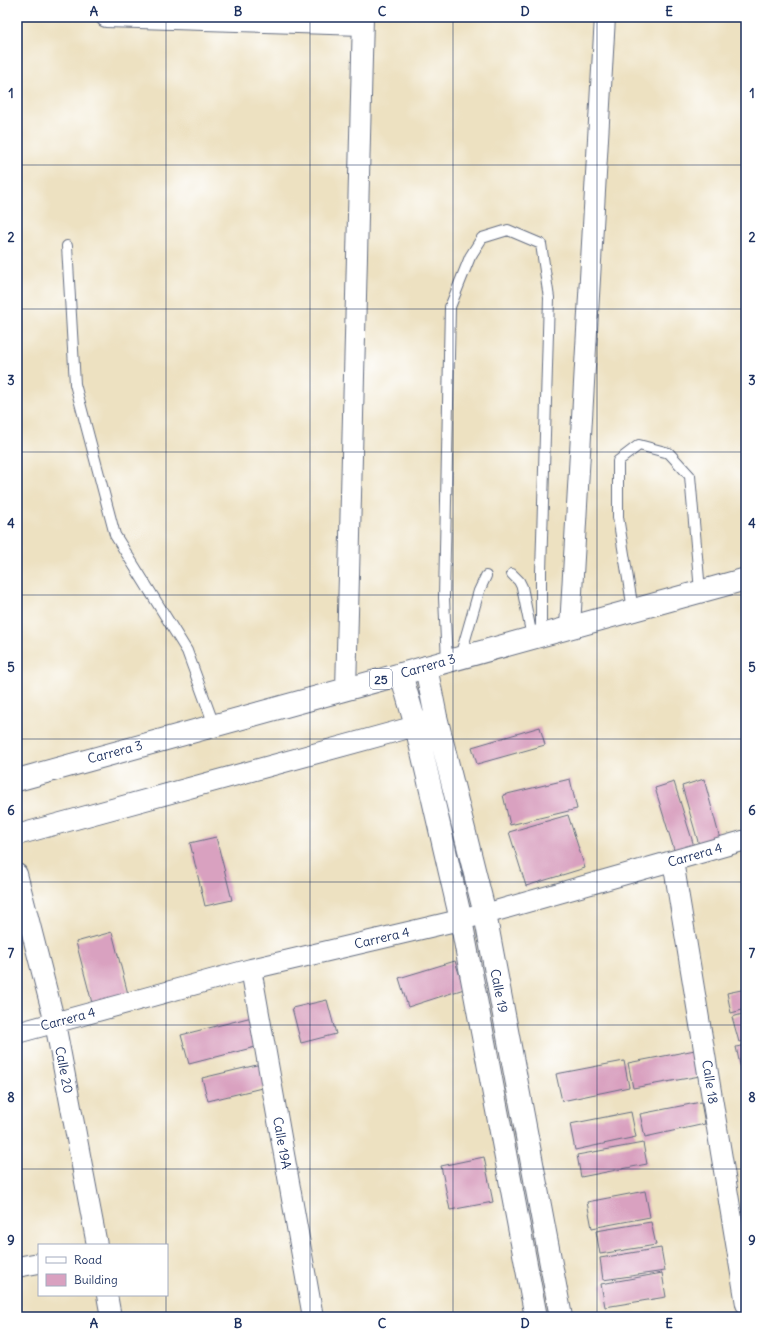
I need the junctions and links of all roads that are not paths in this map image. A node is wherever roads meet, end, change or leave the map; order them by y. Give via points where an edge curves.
1 (106, 17) edge
2 (605, 17) edge
3 (362, 21) edge
4 (67, 246) dead end
5 (512, 574) dead end
6 (486, 576) dead end
7 (746, 579) edge
8 (700, 591) junction
9 (633, 610) junction
10 (570, 627) junction
11 (537, 636) junction
12 (454, 659) junction
13 (426, 667) junction
14 (401, 674) junction
15 (346, 689) junction
16 (426, 721) junction
17 (214, 725) junction
18 (17, 780) edge
19 (17, 835) edge
20 (746, 840) edge
21 (673, 861) junction
22 (17, 874) edge
23 (485, 914) junction
24 (461, 920) junction
25 (251, 969) junction
26 (55, 1023) junction
27 (17, 1033) edge
28 (97, 1244) edge
29 (38, 1263) edge
30 (17, 1267) edge
31 (107, 1296) edge
32 (746, 1304) edge
33 (111, 1317) edge
34 (313, 1317) edge
35 (536, 1317) edge
36 (560, 1317) edge

1 - 3 street
2 - 10 street
3 - 15 street
4 - 17 lane via 74,384 115,535 187,651
5 - 11 lane via 522,587
6 - 12 lane
7 - 8 main road, Carrera 3 / 25
8 - 9 main road, Carrera 3 / 25
8 - 9 lane via 690,476 669,453 639,445 618,461 618,517
9 - 10 main road, Carrera 3 / 25
10 - 11 main road, Carrera 3 / 25
11 - 12 main road, Carrera 3 / 25
11 - 12 lane via 549,298 541,244 508,230 482,238 470,257 450,307 444,598
12 - 13 main road, Carrera 3 / 25
13 - 14 main road, Carrera 3 / 25
13 - 16 main road, Calle 19
14 - 15 main road, Carrera 3 / 25
14 - 16 main road, Calle 19
15 - 17 main road, Carrera 3 / 25
16 - 19 street
16 - 23 main road, Calle 19
16 - 24 main road, Calle 19
17 - 18 main road, Carrera 3 / 25
20 - 21 street, Carrera 4
21 - 23 street, Carrera 4
21 - 32 street, Calle 18
22 - 26 street, Calle 20
23 - 24 street, Carrera 4
23 - 36 main road, Calle 19
24 - 25 street, Carrera 4
24 - 35 main road, Calle 19
25 - 26 street, Carrera 4
25 - 34 street, Calle 19A
26 - 27 street, Carrera 4
26 - 28 street, Calle 20
29 - 30 street
31 - 33 street

